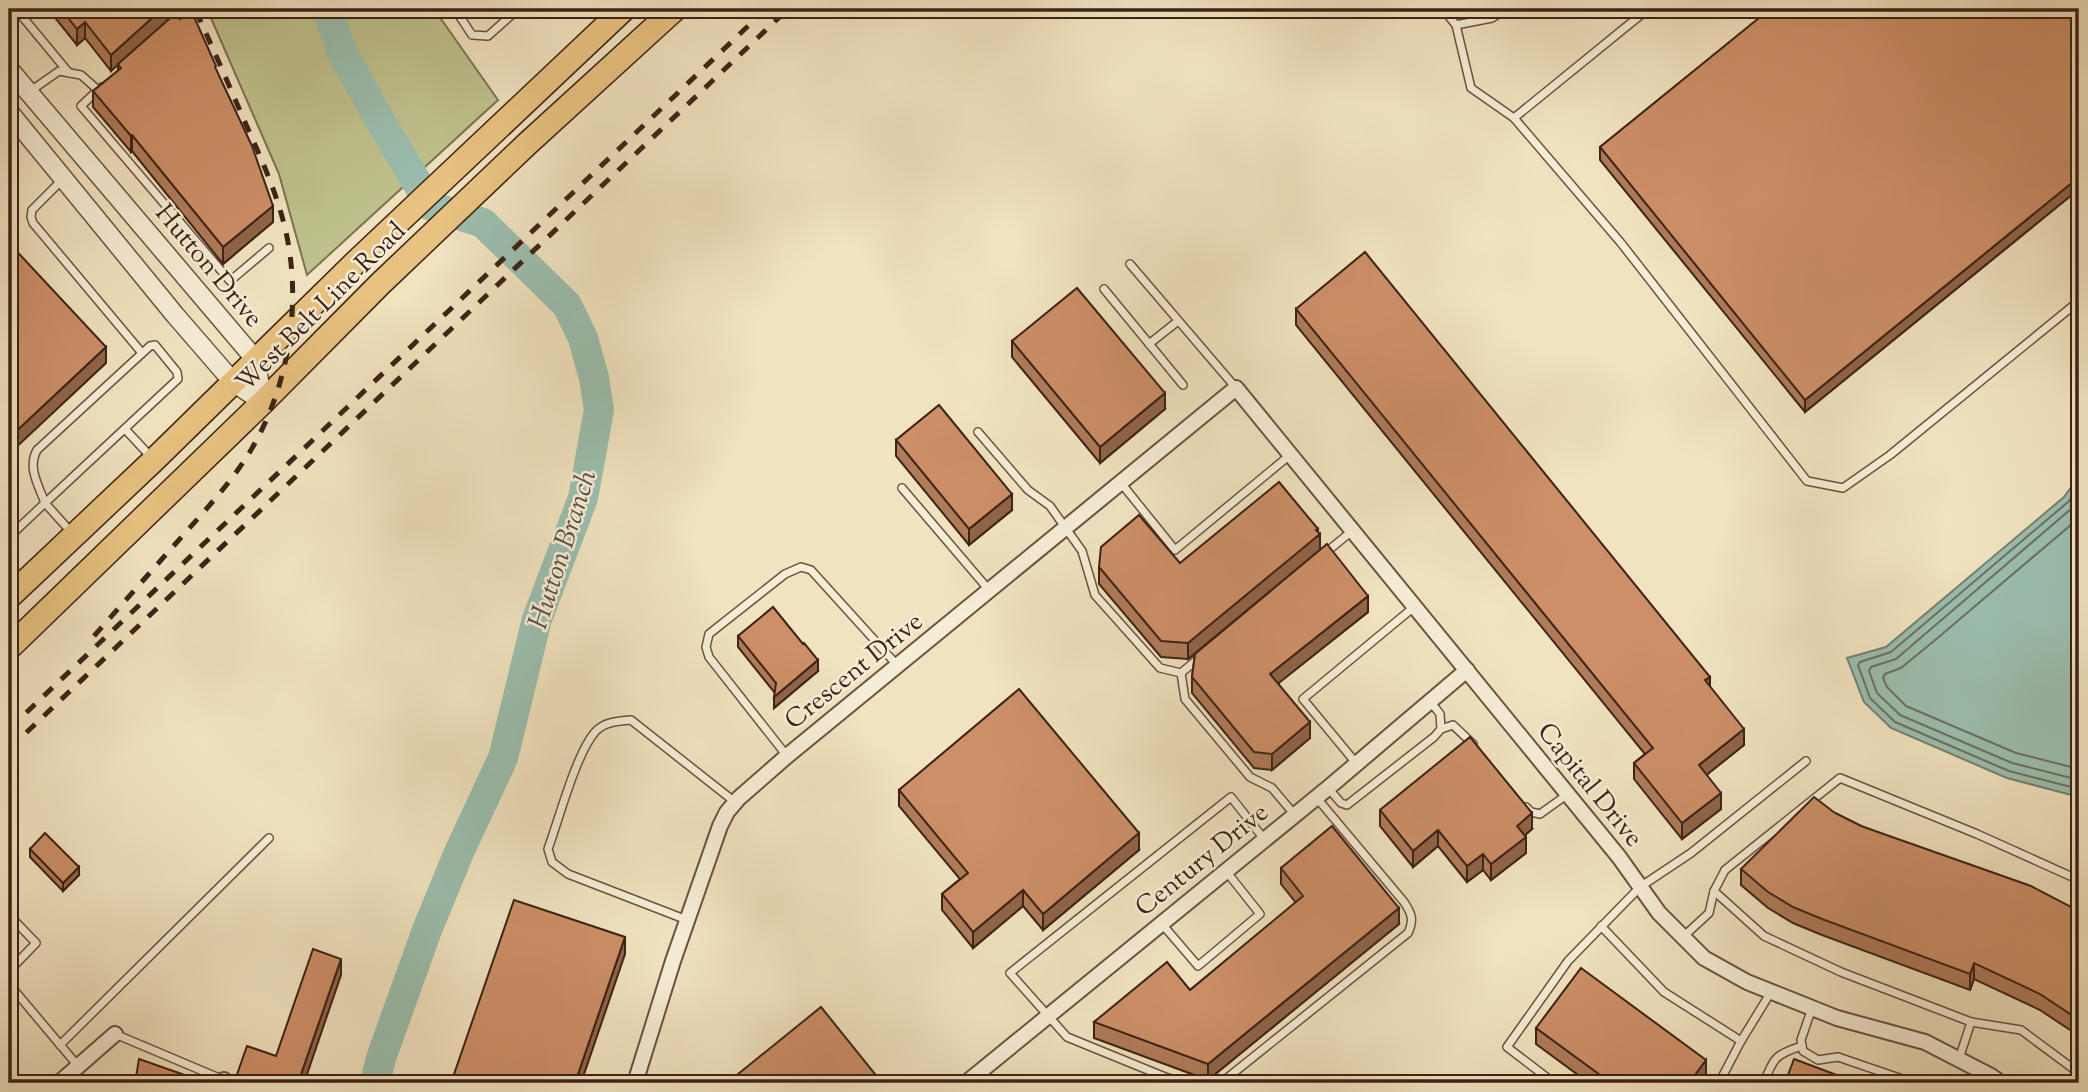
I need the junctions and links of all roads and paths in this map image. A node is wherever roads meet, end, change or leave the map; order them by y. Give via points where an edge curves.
1 (16, 9) edge
2 (170, 9) edge
3 (455, 9) edge
4 (518, 9) edge
5 (675, 9) edge
6 (1443, 9) edge
7 (1506, 9) edge
8 (1648, 9) edge
9 (617, 11) edge
10 (1456, 25) junction
11 (167, 29) edge
12 (9, 69) edge
13 (70, 73) junction
14 (108, 81) edge
15 (98, 90) junction
16 (29, 92) junction
17 (9, 112) edge
18 (1514, 118) junction
19 (85, 158) junction
20 (63, 178) junction
21 (269, 248) dead end
22 (1130, 264) dead end
23 (1104, 289) dead end
24 (2079, 301) edge
25 (1178, 321) junction
26 (1149, 344) junction
27 (142, 354) junction
28 (256, 359) junction
29 (233, 382) junction
30 (1183, 385) dead end
31 (1236, 388) junction
32 (263, 402) junction
33 (125, 429) junction
34 (978, 432) dead end
35 (1291, 455) junction
36 (154, 460) junction
37 (1121, 483) junction
38 (902, 488) dead end
39 (45, 503) junction
40 (1066, 528) junction
41 (1353, 531) junction
42 (74, 535) junction
43 (9, 537) edge
44 (1320, 557) edge
45 (989, 591) junction
46 (9, 597) edge
47 (1415, 607) junction
48 (9, 648) edge
49 (1202, 656) edge
50 (897, 666) junction
51 (1466, 670) junction
52 (1181, 673) junction
53 (1430, 701) junction
54 (1441, 729) junction
55 (1477, 748) edge
56 (787, 756) junction
57 (1806, 761) dead end
58 (1356, 763) junction
59 (1328, 788) junction
60 (1568, 794) junction
61 (1315, 797) junction
62 (1522, 801) edge
63 (736, 802) junction
64 (1294, 814) junction
65 (269, 838) dead end
66 (1264, 839) junction
67 (1225, 870) junction
68 (2079, 880) edge
69 (1640, 887) junction
70 (1714, 891) junction
71 (9, 915) edge
72 (687, 920) junction
73 (1162, 923) junction
74 (1601, 926) junction
75 (1683, 937) junction
76 (9, 971) edge
77 (9, 984) edge
78 (1771, 992) junction
79 (1812, 1008) junction
80 (1047, 1016) junction
81 (1971, 1021) junction
82 (115, 1034) joint
83 (1741, 1041) junction
84 (61, 1045) junction
85 (1802, 1046) junction
86 (1958, 1059) junction
87 (78, 1066) junction
88 (981, 1071) junction
89 (2079, 1073) edge
90 (224, 1082) edge
91 (59, 1083) edge
92 (635, 1083) edge
93 (966, 1083) edge
94 (993, 1083) edge
95 (1186, 1083) edge
96 (1222, 1083) edge
97 (1554, 1083) edge
98 (1719, 1083) edge
99 (1764, 1083) edge
100 (1914, 1083) edge
101 (2001, 1083) edge

1 - 13 lane
2 - 11 lane via 177,20
3 - 4 lane via 472,35 488,36
5 - 32 main road, West Belt Line Road via 380,284
6 - 10 lane
7 - 10 lane via 1492,19
8 - 18 lane
9 - 28 main road, West Belt Line Road
10 - 18 lane via 1471,88
12 - 16 street, Hutton Drive
13 - 15 lane via 81,75
13 - 16 lane via 59,71
14 - 15 lane
15 - 21 lane via 81,106 230,281
16 - 19 street, Hutton Drive
17 - 20 street
18 - 24 lane via 1621,243 1807,481 1843,488 1891,455
19 - 20 street
19 - 28 street, Hutton Drive
20 - 27 lane via 32,210 33,223
20 - 29 street
22 - 25 lane
23 - 26 lane
25 - 26 lane
25 - 31 lane
26 - 30 lane
27 - 33 lane via 155,345 178,379
27 - 39 lane via 37,450 32,466
28 - 29 main road, West Belt Line Road
28 - 32 street, Hutton Drive
29 - 32 street
29 - 36 main road, West Belt Line Road
31 - 35 street, Capital Drive
31 - 37 street, Crescent Drive
32 - 48 main road, West Belt Line Road
33 - 36 lane
33 - 39 lane
34 - 40 lane
35 - 37 lane via 1175,550
35 - 41 street, Capital Drive
36 - 42 main road, West Belt Line Road
37 - 40 street, Crescent Drive
38 - 45 lane
39 - 42 lane
39 - 43 lane
40 - 45 street, Crescent Drive
40 - 52 lane via 1082,551 1095,595 1160,668
41 - 44 lane
41 - 47 street, Capital Drive
42 - 46 main road, West Belt Line Road
45 - 50 street, Crescent Drive
47 - 51 street, Capital Drive
47 - 58 lane via 1303,699
49 - 52 lane
50 - 56 street, Crescent Drive
50 - 56 lane via 811,570 801,567 785,574 709,634 709,657
51 - 53 street, Century Drive
51 - 60 street, Capital Drive
52 - 64 lane via 1185,699 1250,777 1272,788
53 - 54 lane via 1440,714
53 - 58 street, Century Drive
54 - 55 lane via 1453,725
54 - 59 lane via 1347,805
56 - 63 street, Crescent Drive
57 - 69 lane via 1691,853
58 - 59 street, Century Drive
59 - 61 street, Century Drive
60 - 62 lane via 1540,814 1531,812
60 - 69 street, Capital Drive
61 - 64 street, Century Drive
61 - 96 lane via 1404,902 1413,922 1408,933
63 - 72 street, Crescent Drive via 720,826
63 - 72 lane via 631,720 611,722 596,730 581,756 548,849 552,862 568,874
64 - 66 street, Century Drive
65 - 84 lane
66 - 67 street, Century Drive
66 - 80 lane via 1231,797 1010,973
67 - 73 street, Century Drive
67 - 73 lane via 1260,914 1198,965
68 - 70 lane via 1840,778 1725,870
69 - 74 lane
69 - 75 street, Capital Drive
70 - 75 lane via 1709,914
70 - 81 lane via 1764,936 1841,972
71 - 76 lane via 37,943
72 - 92 street, Crescent Drive
73 - 80 street, Century Drive
74 - 83 lane via 1664,992
74 - 97 lane via 1568,961 1507,1047
75 - 78 street, Capital Drive via 1704,958
77 - 84 lane
78 - 79 street, Capital Drive
78 - 83 lane
79 - 85 lane
79 - 86 street, Capital Drive via 1925,1042
80 - 88 street, Century Drive
80 - 95 lane via 1067,1037
81 - 86 lane
81 - 89 lane via 2021,1030
82 - 87 street
82 - 90 lane
83 - 98 lane
84 - 87 lane
85 - 99 lane via 1781,1052 1771,1062
85 - 100 lane via 1802,1051 1818,1060 1838,1057
86 - 101 street, Capital Drive
87 - 91 street
88 - 93 street, Century Drive
88 - 94 lane

